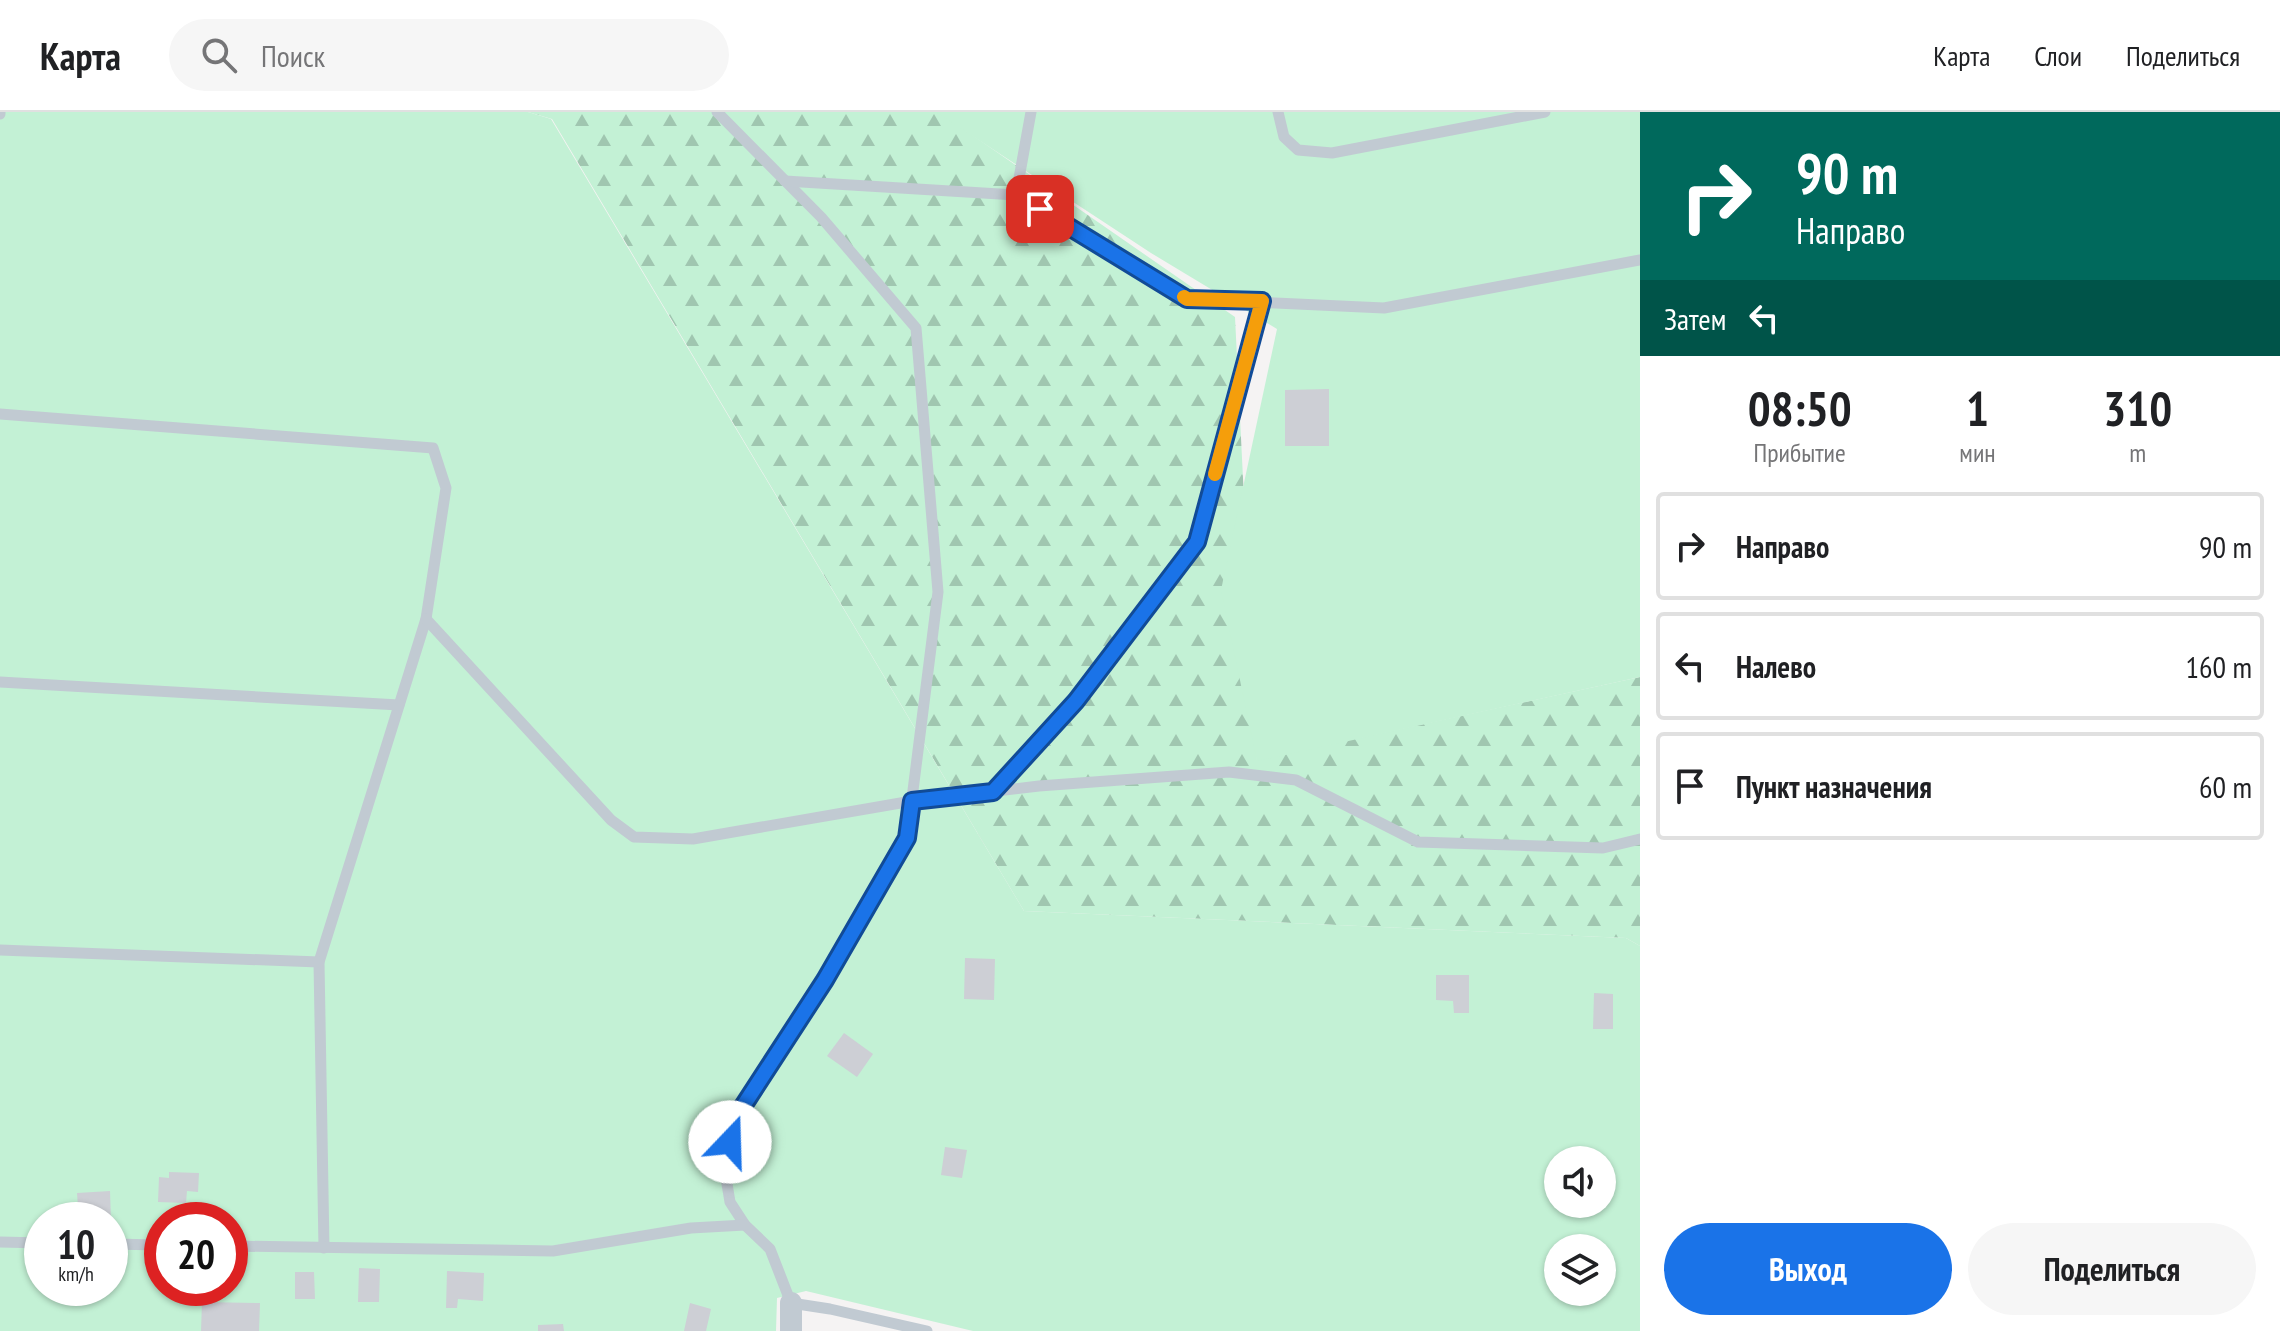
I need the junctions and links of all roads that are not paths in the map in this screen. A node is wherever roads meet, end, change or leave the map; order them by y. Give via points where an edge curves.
1 (717, 112) edge
2 (1031, 112) edge
3 (1278, 112) edge
4 (1545, 112) edge
5 (785, 181) junction
6 (1016, 195) junction
7 (1640, 260) edge
8 (1262, 301) junction
9 (0, 414) edge
10 (426, 619) junction
11 (0, 682) edge
12 (399, 705) junction
13 (993, 792) junction
14 (912, 801) junction
15 (1640, 839) edge
16 (0, 950) edge
17 (319, 962) junction
18 (745, 1225) junction
19 (0, 1242) edge
20 (24, 1243) edge
21 (248, 1246) edge
22 (324, 1248) junction
23 (791, 1303) junction
24 (791, 1331) edge
25 (927, 1331) edge

1 - 5 lane
2 - 6 lane
3 - 4 lane via 1284,137 1298,150 1332,153
5 - 6 lane
5 - 14 lane via 916,328 938,592
6 - 8 lane via 1187,299
7 - 8 lane via 1384,308
8 - 13 lane via 1197,542 1076,701
9 - 10 lane via 433,448 446,488
10 - 12 lane
10 - 14 lane via 611,820 634,837 693,839
11 - 12 lane
12 - 17 lane
13 - 14 lane
13 - 15 lane via 1229,772 1296,780 1418,842 1603,848
14 - 18 lane via 907,838 825,980 736,1117 724,1166 730,1202
16 - 17 lane
17 - 22 lane
18 - 22 lane via 691,1228 553,1251
18 - 23 lane via 770,1249
19 - 20 lane
21 - 22 lane
23 - 24 street
23 - 25 lane

